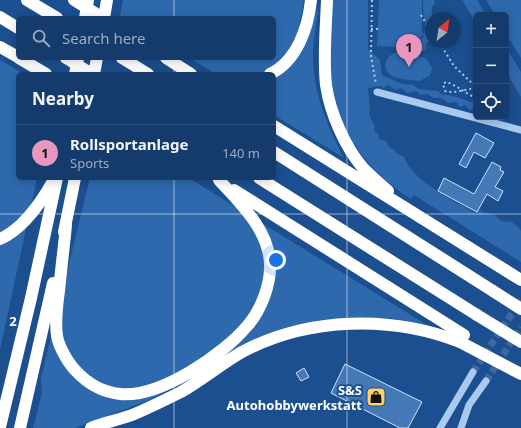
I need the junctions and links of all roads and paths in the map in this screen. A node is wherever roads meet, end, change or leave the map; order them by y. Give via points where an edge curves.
1 (27, 0) edge
2 (74, 0) edge
3 (88, 0) edge
4 (107, 0) edge
5 (311, 0) edge
6 (327, 0) edge
7 (372, 0) edge
8 (421, 15) dead end
9 (54, 16) edge
10 (85, 16) edge
11 (100, 16) edge
12 (103, 16) edge
13 (0, 17) edge
14 (425, 22) edge
15 (16, 27) edge
16 (371, 29) junction
17 (378, 29) dead end
18 (0, 46) edge
19 (443, 48) edge
20 (16, 56) edge
21 (22, 60) edge
22 (69, 60) edge
23 (78, 60) edge
24 (96, 60) edge
25 (125, 60) edge
26 (169, 60) edge
27 (178, 65) junction
28 (43, 72) edge
29 (75, 72) edge
30 (90, 72) edge
31 (94, 72) edge
32 (145, 72) edge
33 (188, 72) edge
34 (194, 72) edge
35 (275, 72) edge
36 (473, 85) edge
37 (473, 88) edge
38 (461, 90) junction
39 (377, 92) joint
40 (473, 96) edge
41 (276, 127) edge
42 (521, 130) edge
43 (276, 153) edge
44 (55, 180) edge
45 (56, 180) edge
46 (75, 180) edge
47 (218, 180) edge
48 (219, 180) edge
49 (262, 180) edge
50 (407, 210) junction
51 (66, 225) junction
52 (0, 239) edge
53 (521, 280) edge
54 (521, 309) edge
55 (462, 339) junction
56 (521, 342) edge
57 (473, 372) tunnel mouth
58 (521, 374) edge
59 (486, 381) tunnel mouth
60 (0, 427) edge
61 (20, 428) edge
62 (91, 428) edge
63 (440, 428) edge
64 (461, 428) edge

1 - 9 highway
2 - 11 highway
3 - 10 highway, bridge
4 - 12 highway
5 - 35 highway via 304,32 294,54
6 - 50 highway via 326,86 334,115 345,141 363,167
7 - 16 path
8 - 14 path
13 - 15 highway
16 - 17 path
16 - 39 path via 371,56
18 - 20 highway
19 - 36 path via 454,66
21 - 28 highway
22 - 30 highway
23 - 29 highway, bridge
24 - 31 highway
25 - 32 highway
26 - 27 highway
27 - 33 highway
27 - 34 highway
37 - 38 path
38 - 38 path via 450,83 443,84 445,91
38 - 40 path
39 - 42 street
41 - 50 highway
43 - 54 highway, bridge
44 - 52 highway via 27,218
45 - 60 highway
46 - 51 highway
47 - 51 highway via 256,224 266,243 270,263 266,289 259,308 248,325 221,350 170,382 146,391 122,394 104,391 86,381 70,365 57,337 57,309
48 - 55 highway
49 - 56 highway, bridge
50 - 53 highway
51 - 61 highway
55 - 58 highway, bridge
55 - 62 highway via 393,325 340,324 285,335 242,352 197,382 154,405
57 - 63 street
59 - 64 street via 469,405

